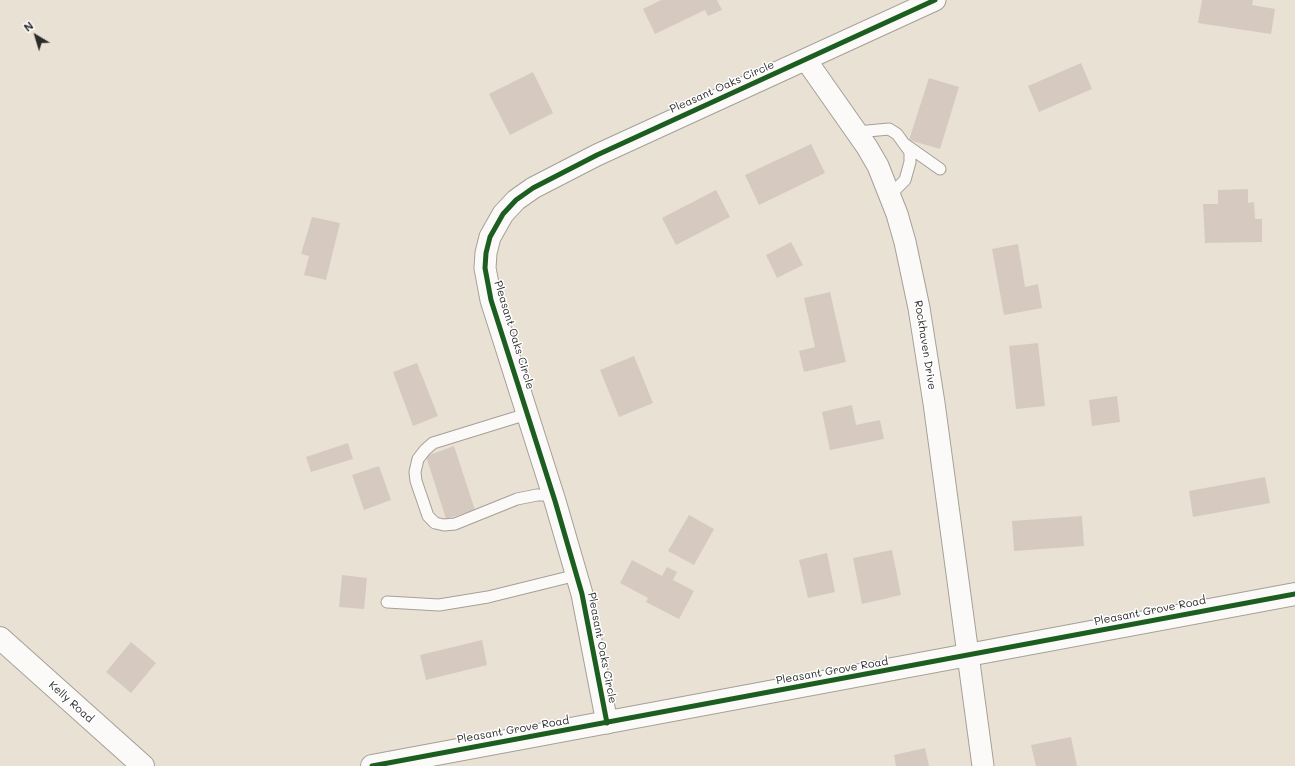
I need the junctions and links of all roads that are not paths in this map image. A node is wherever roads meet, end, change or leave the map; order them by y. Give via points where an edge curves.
1 (935, 0) edge
2 (806, 60) junction
3 (857, 132) junction
4 (904, 143) junction
5 (940, 169) dead end
6 (890, 195) junction
7 (527, 414) junction
8 (553, 495) junction
9 (577, 575) junction
10 (1295, 594) edge
11 (387, 602) dead end
12 (0, 638) edge
13 (967, 656) junction
14 (607, 723) junction
15 (142, 766) edge
16 (372, 766) edge
17 (983, 766) edge

1 - 2 street, Pleasant Oaks Circle
2 - 3 street, Rockhaven Drive
2 - 7 street, Pleasant Oaks Circle via 533,188 516,200 503,214 490,237 485,268 491,300
3 - 4 lane via 889,129
3 - 6 street, Rockhaven Drive via 878,166
4 - 5 lane
4 - 6 lane via 910,152 908,172 905,180
6 - 13 street, Rockhaven Drive via 905,242 919,308 963,610
7 - 8 street, Pleasant Oaks Circle
7 - 8 lane via 433,443 418,460 416,481 428,516 435,523 444,525 455,524 517,500 537,495
8 - 9 street, Pleasant Oaks Circle
9 - 11 lane via 488,597 439,605
9 - 14 street, Pleasant Oaks Circle
10 - 13 street, Pleasant Grove Road
12 - 15 street, Kelly Road
13 - 14 street, Pleasant Grove Road
13 - 17 street, Rockhaven Drive
14 - 16 street, Pleasant Grove Road

